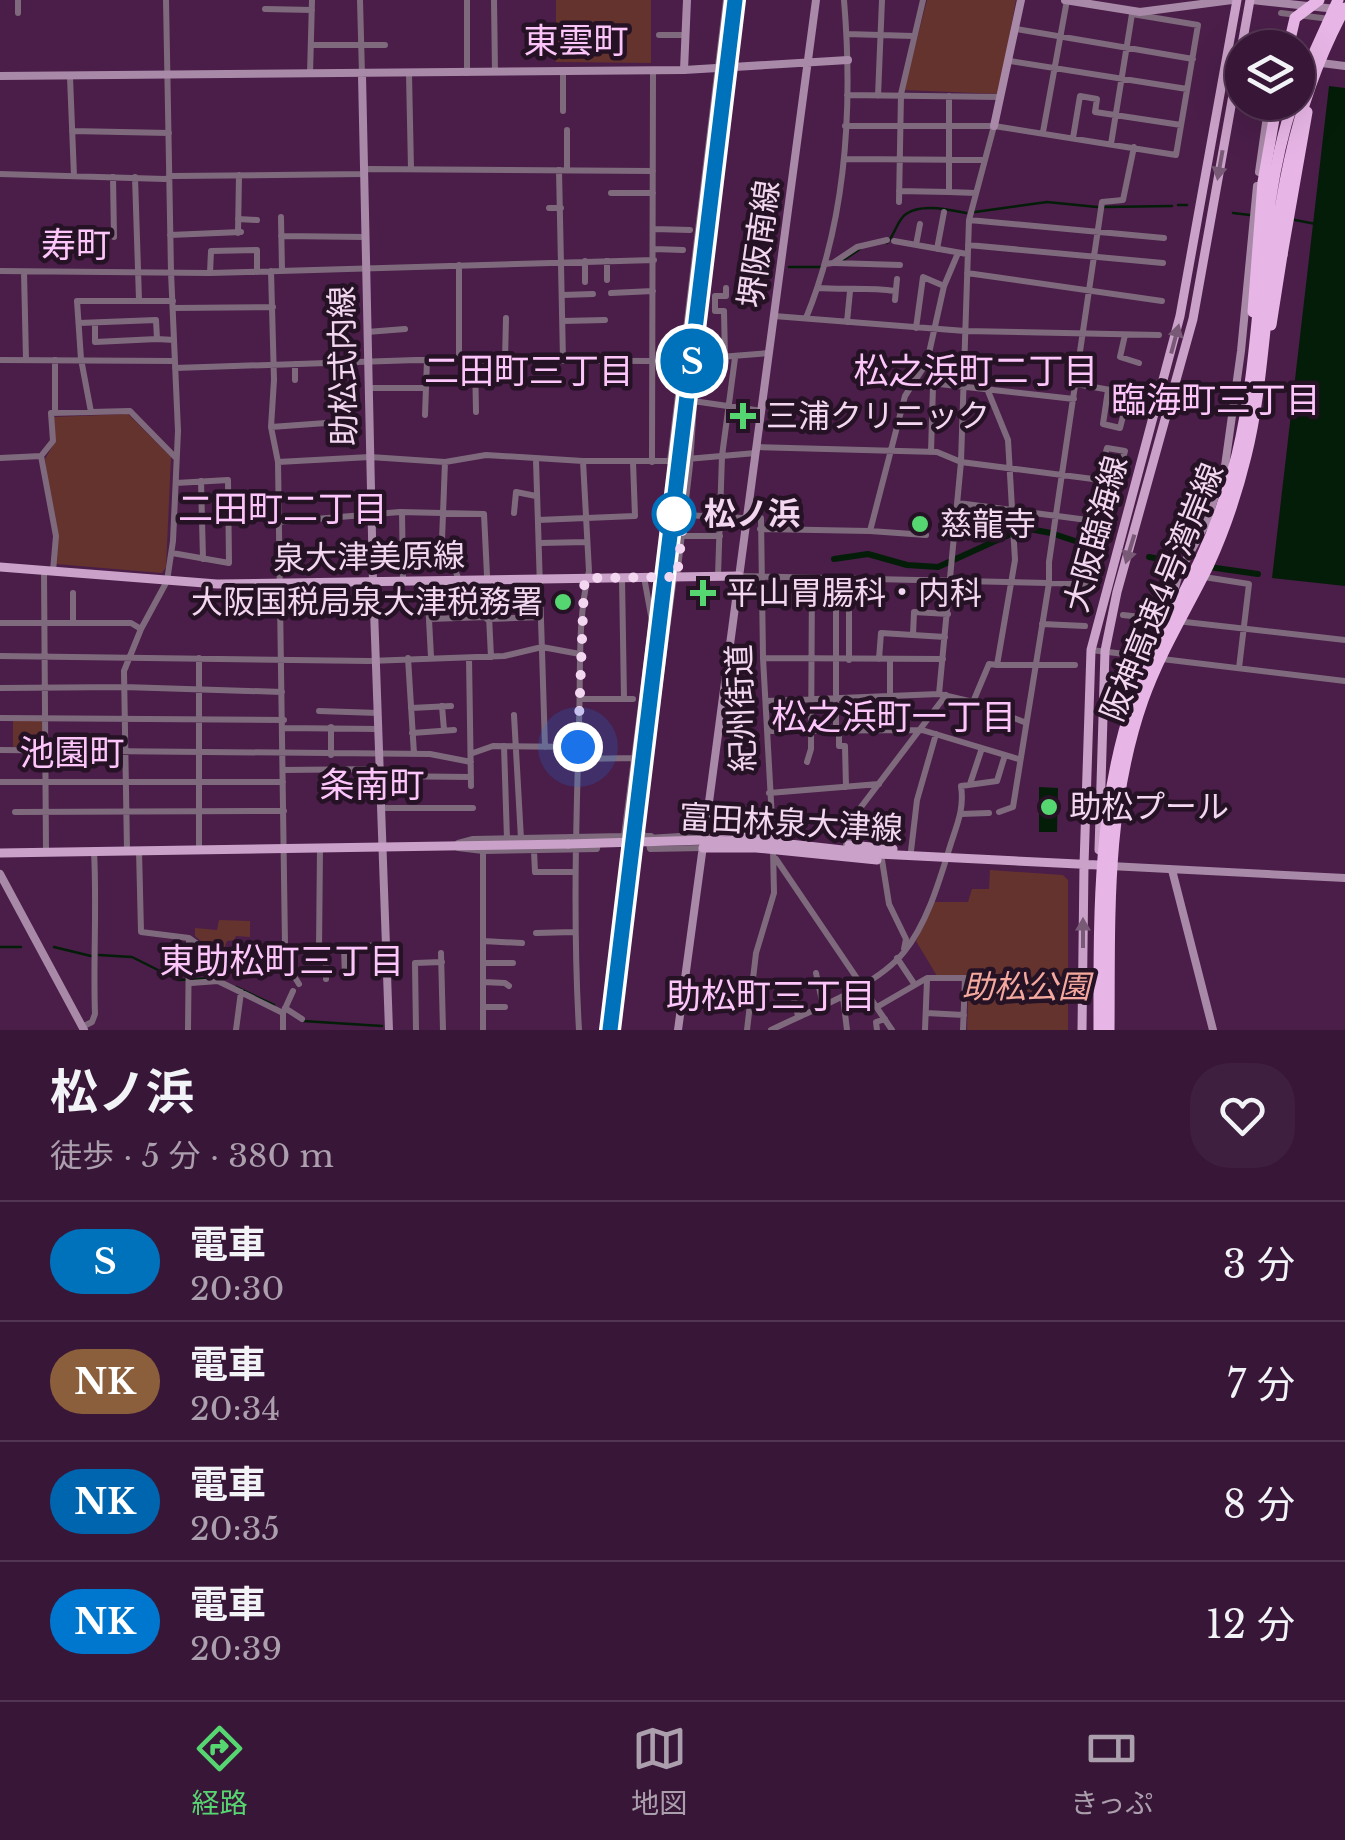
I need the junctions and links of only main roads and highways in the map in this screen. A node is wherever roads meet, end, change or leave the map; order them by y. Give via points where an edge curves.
1 (1234, 0) edge
2 (1251, 0) edge
3 (1319, 0) edge
4 (1338, 0) edge
5 (1345, 9) edge
6 (1345, 23) edge
7 (1292, 30) edge
8 (1315, 51) edge
9 (1274, 120) edge
10 (1289, 120) edge
11 (1253, 367) junction
12 (1254, 422) junction
13 (0, 567) edge
14 (739, 576) road end
15 (706, 830) road end
16 (776, 847) junction
17 (703, 848) road end
18 (0, 853) edge
19 (934, 857) junction
20 (1084, 865) junction
21 (1098, 865) junction
22 (1082, 1030) edge
23 (1098, 1030) edge
24 (1109, 1030) edge

20 -> 1 main road, 大阪臨海線 via 1092,650 1180,316
2 -> 21 main road, 大阪臨海線 via 1194,320 1106,651
3 - 7 highway, bridge via 1295,18
4 - 8 highway, bridge
5 - 12 highway, 阪神高速4号湾岸線, bridge via 1309,84 1291,146
6 - 12 highway, bridge via 1307,111
9 - 11 highway, bridge via 1258,227
10 - 11 highway, 阪神高速4号湾岸線, bridge via 1270,205
11 - 23 highway, 阪神高速4号湾岸線, bridge via 1221,508 1143,676 1114,770 1102,848
12 - 24 highway, 阪神高速4号湾岸線, bridge via 1230,511 1152,678 1126,760 1111,848
13 - 14 main road, 泉大津美原線 via 281,584
15 - 16 main road
16 - 17 main road
16 - 18 main road, 富田林泉大津線, bridge via 706,840
16 - 19 main road, 富田林泉大津線
16 - 19 main road via 882,860
16 - 19 main road via 846,845
19 - 20 main road, 富田林泉大津線
20 - 21 main road, 富田林泉大津線
22 -> 20 main road, 大阪臨海線
21 - 23 main road, 大阪臨海線

